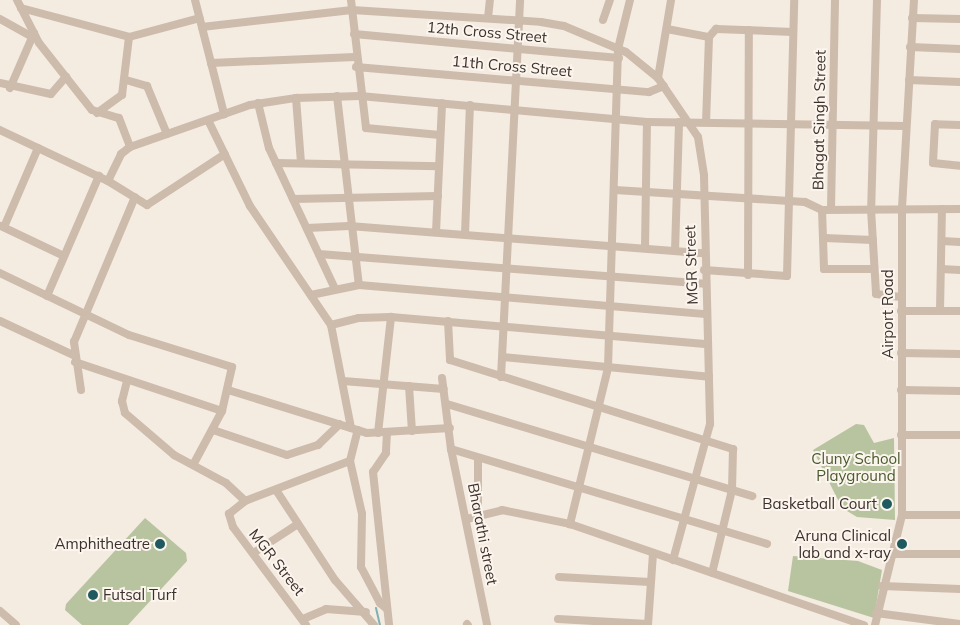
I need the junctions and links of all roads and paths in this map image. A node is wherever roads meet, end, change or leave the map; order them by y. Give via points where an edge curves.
1 (17, 0) edge
2 (195, 0) edge
3 (351, 0) edge
4 (490, 0) edge
5 (520, 0) edge
6 (610, 0) edge
7 (630, 0) edge
8 (671, 0) edge
9 (794, 0) edge
10 (835, 0) edge
11 (877, 0) edge
12 (914, 0) edge
13 (21, 8) junction
14 (352, 10) junction
15 (200, 18) junction
16 (488, 18) junction
17 (912, 18) junction
18 (0, 19) edge
19 (960, 19) edge
20 (519, 20) junction
21 (603, 20) dead end
22 (202, 27) junction
23 (667, 29) junction
24 (749, 30) junction
25 (793, 32) junction
26 (354, 34) junction
27 (33, 35) junction
28 (129, 37) junction
29 (709, 37) junction
30 (910, 47) junction
31 (517, 49) junction
32 (618, 49) junction
33 (960, 49) edge
34 (355, 57) junction
35 (619, 58) junction
36 (212, 63) junction
37 (356, 67) junction
38 (66, 77) junction
39 (658, 78) junction
40 (126, 80) junction
41 (515, 80) junction
42 (909, 80) junction
43 (960, 82) edge
44 (0, 83) edge
45 (664, 86) junction
46 (10, 88) junction
47 (618, 88) junction
48 (337, 96) junction
49 (360, 96) junction
50 (296, 98) junction
51 (258, 103) junction
52 (442, 103) junction
53 (470, 105) junction
54 (513, 108) junction
55 (97, 113) junction
56 (224, 114) junction
57 (618, 119) junction
58 (208, 120) junction
59 (647, 122) junction
60 (679, 122) junction
61 (690, 122) junction
62 (706, 122) junction
63 (750, 123) junction
64 (789, 124) junction
65 (832, 124) junction
66 (874, 125) junction
67 (960, 125) edge
68 (905, 126) junction
69 (0, 130) edge
70 (166, 134) junction
71 (440, 135) junction
72 (130, 147) junction
73 (38, 148) junction
74 (225, 154) junction
75 (276, 163) junction
76 (301, 163) junction
77 (344, 163) junction
78 (439, 166) junction
79 (960, 166) edge
80 (99, 176) junction
81 (108, 181) junction
82 (616, 190) junction
83 (646, 192) junction
84 (677, 195) junction
85 (347, 196) junction
86 (438, 196) junction
87 (135, 197) junction
88 (704, 197) junction
89 (750, 198) junction
90 (293, 199) junction
91 (788, 200) junction
92 (902, 208) junction
93 (871, 209) junction
94 (942, 209) junction
95 (960, 209) edge
96 (826, 210) junction
97 (2, 226) edge
98 (349, 226) junction
99 (307, 228) junction
100 (436, 232) junction
101 (465, 234) junction
102 (507, 236) junction
103 (824, 238) junction
104 (873, 240) junction
105 (942, 241) junction
106 (960, 242) edge
107 (613, 246) junction
108 (645, 248) junction
109 (675, 251) junction
110 (703, 253) junction
111 (319, 254) junction
112 (64, 256) junction
113 (355, 256) junction
114 (507, 266) junction
115 (874, 269) junction
116 (941, 269) junction
117 (704, 270) junction
118 (960, 270) edge
119 (0, 273) edge
120 (748, 275) junction
121 (612, 276) junction
122 (705, 284) junction
123 (360, 285) junction
124 (334, 287) junction
125 (311, 295) junction
126 (47, 296) junction
127 (506, 297) junction
128 (901, 297) junction
129 (608, 306) junction
130 (940, 311) junction
131 (901, 312) junction
132 (960, 312) edge
133 (84, 314) junction
134 (706, 314) junction
135 (392, 317) junction
136 (0, 321) edge
137 (448, 321) junction
138 (331, 326) junction
139 (505, 327) junction
140 (607, 337) junction
141 (708, 344) junction
142 (901, 353) junction
143 (960, 354) edge
144 (503, 356) junction
145 (74, 359) junction
146 (608, 368) junction
147 (501, 377) junction
148 (442, 378) dead end
149 (709, 378) junction
150 (344, 380) junction
151 (127, 381) junction
152 (385, 384) junction
153 (409, 386) junction
154 (444, 388) junction
155 (81, 390) dead end
156 (228, 390) junction
157 (900, 390) junction
158 (960, 391) edge
159 (447, 404) junction
160 (599, 409) junction
161 (222, 411) junction
162 (340, 424) junction
163 (450, 428) junction
164 (354, 429) junction
165 (213, 430) junction
166 (412, 430) junction
167 (387, 432) junction
168 (378, 433) junction
169 (901, 435) junction
170 (960, 436) edge
171 (708, 441) junction
172 (591, 448) junction
173 (451, 449) junction
174 (478, 458) junction
175 (350, 461) junction
176 (193, 465) junction
177 (696, 482) junction
178 (276, 490) junction
179 (580, 490) junction
180 (732, 490) junction
181 (752, 496) dead end
182 (245, 501) junction
183 (478, 514) junction
184 (902, 515) junction
185 (960, 515) edge
186 (467, 519) junction
187 (685, 521) junction
188 (298, 524) junction
189 (570, 524) junction
190 (725, 532) junction
191 (767, 544) dead end
192 (254, 552) junction
193 (653, 553) junction
194 (890, 554) junction
195 (960, 554) edge
196 (673, 560) junction
197 (712, 573) junction
198 (559, 577) dead end
199 (650, 582) junction
200 (882, 586) junction
201 (960, 590) edge
202 (387, 609) junction
203 (0, 611) edge
204 (366, 612) junction
205 (876, 614) junction
206 (558, 619) dead end
207 (305, 622) edge
208 (922, 622) edge
209 (648, 624) edge
210 (960, 624) edge
211 (16, 625) edge
212 (374, 625) edge
213 (389, 625) edge
214 (487, 625) edge
215 (864, 625) edge
216 (875, 625) edge

1 - 13 street
2 - 15 street
3 - 14 street
4 - 16 street
5 - 20 street
6 - 21 street
7 - 32 street
8 - 23 street
9 - 25 street
10 - 65 street, Bhagat Singh Street
11 - 66 street
12 - 17 street, Airport Road
13 - 27 street
13 - 28 street
14 - 16 street, MGR Street
14 - 22 street, MGR Street
14 - 26 street
15 - 22 street
15 - 28 street
16 - 20 street, MGR Street
17 - 19 street
17 - 30 street, Airport Road
18 - 27 street
20 - 31 street
20 - 32 street, MGR Street via 564,26
22 - 36 street
23 - 29 street
23 - 39 street
24 - 25 street
24 - 29 street via 716,29
24 - 63 street
25 - 64 street
26 - 31 street, 12th Cross Street
26 - 34 street
27 - 38 street
27 - 46 street
28 - 40 street
29 - 62 street
30 - 33 street
30 - 42 street, Airport Road
31 - 35 street, 12th Cross Street
31 - 41 street
32 - 35 street
32 - 39 street, MGR Street via 636,58
34 - 36 street
34 - 37 street
35 - 47 street
36 - 56 street
37 - 41 street, 11th Cross Street
37 - 49 street
38 - 46 street via 51,94
38 - 55 street
39 - 45 street, MGR Street
40 - 55 street via 118,100
40 - 70 street via 147,86
41 - 47 street, 11th Cross Street
41 - 54 street
42 - 43 street
42 - 68 street, Airport Road
44 - 46 street
45 - 47 street, 11th Cross Street via 649,92
45 - 61 street, MGR Street
47 - 57 street
48 - 49 street
48 - 50 street
48 - 77 street
49 - 52 street
49 - 71 street via 366,128
50 - 51 street
50 - 76 street
51 - 56 street
51 - 75 street
52 - 53 street
52 - 71 street
53 - 54 street
53 - 101 street
54 - 57 street
54 - 102 street
55 - 72 street via 119,118
56 - 58 street
57 - 59 street
57 - 82 street
58 - 70 street
58 - 74 street
59 - 60 street
59 - 83 street
60 - 61 street
60 - 84 street
61 - 62 street
61 - 88 street, MGR Street via 702,157
62 - 63 street
63 - 64 street
63 - 89 street
64 - 65 street
64 - 91 street
65 - 66 street
65 - 96 street, Bhagat Singh Street
66 - 68 street
66 - 93 street
67 - 79 street via 936,124 933,164
68 - 92 street, Airport Road
69 - 73 street
70 - 72 street
71 - 78 street
72 - 81 street via 121,154
73 - 80 street
73 - 97 street
74 - 87 street via 194,172 152,205
74 - 125 street via 250,206
75 - 76 street
75 - 90 street
76 - 77 street
77 - 78 street
77 - 85 street
78 - 86 street
80 - 81 street
80 - 112 street
81 - 87 street
82 - 83 street
82 - 107 street
83 - 84 street
83 - 108 street
84 - 88 street
84 - 109 street
85 - 86 street
85 - 90 street
85 - 98 street
86 - 100 street
87 - 133 street
88 - 89 street
88 - 110 street, MGR Street
89 - 91 street
89 - 120 street
90 - 99 street
91 - 96 street via 814,204
91 - 120 street via 787,276
92 - 93 street, Bhagat Singh Street
92 - 94 street, Bhagat Singh Street
92 - 128 street, Airport Road
93 - 96 street, Bhagat Singh Street
93 - 104 street
94 - 95 street, Bhagat Singh Street
94 - 105 street
96 - 103 street
97 - 112 street
98 - 99 street
98 - 100 street
98 - 113 street
99 - 111 street
100 - 101 street
101 - 102 street
102 - 107 street
102 - 114 street
103 - 104 street
103 - 115 street via 824,269
104 - 115 street
105 - 106 street
105 - 116 street
107 - 108 street
107 - 121 street
108 - 109 street
109 - 110 street
110 - 117 street, MGR Street
111 - 113 street
111 - 124 street
112 - 126 street
113 - 114 street
113 - 123 street
114 - 121 street
114 - 127 street
115 - 128 street via 876,294
116 - 118 street
116 - 130 street
117 - 120 street
117 - 122 street, MGR Street
119 - 126 street
121 - 122 street
121 - 129 street
122 - 134 street, MGR Street
123 - 124 street
123 - 127 street
124 - 125 street
125 - 138 street
126 - 133 street
127 - 129 street
127 - 139 street
128 - 131 street, Airport Road
129 - 134 street
129 - 140 street
130 - 131 street
130 - 132 street
131 - 142 street, Airport Road
133 - 145 street
133 - 156 street via 129,335 232,367
134 - 141 street, MGR Street
135 - 137 street
135 - 138 street via 359,318
135 - 152 street
136 - 145 street
137 - 139 street
137 - 147 street via 450,360
138 - 150 street
139 - 140 street
139 - 144 street
140 - 141 street
140 - 146 street
141 - 149 street, MGR Street
142 - 143 street
142 - 157 street, Airport Road
144 - 146 street
144 - 147 street
145 - 151 street
145 - 155 street
146 - 149 street
146 - 160 street
147 - 160 street
148 - 154 street, Bharathi street
149 - 171 street, MGR Street
150 - 152 street
150 - 164 street
151 - 161 street
151 - 176 street via 122,401 125,413
152 - 153 street
152 - 168 street
153 - 154 street
153 - 166 street
154 - 159 street, Bharathi street
156 - 161 street
156 - 162 street
157 - 158 street
157 - 169 street, Airport Road
159 - 163 street, Bharathi street
159 - 172 street
160 - 171 street
160 - 172 street
161 - 165 street
162 - 164 street
162 - 165 street via 318,445 287,455
163 - 166 street
163 - 173 street, Bharathi street
164 - 168 street
164 - 175 street
165 - 176 street
166 - 167 street
167 - 168 street
167 - 202 street via 386,453 373,472
169 - 170 street
169 - 184 street, Airport Road
171 - 177 street, MGR Street
171 - 180 street via 733,449
172 - 177 street
172 - 179 street
173 - 174 street
173 - 186 street, Bharathi street
174 - 179 street
174 - 183 street
175 - 178 street
175 - 202 street via 362,514 361,567 380,603
176 - 182 street via 231,487
177 - 180 street
177 - 187 street, MGR Street
178 - 182 street
178 - 188 street
179 - 187 street
179 - 189 street
180 - 181 street
180 - 190 street
182 - 192 street, MGR Street via 229,514 234,527
183 - 186 street
183 - 189 street via 502,510
184 - 185 street
184 - 194 street, Airport Road
186 - 214 street, Bharathi street
187 - 190 street
187 - 196 street, MGR Street
188 - 192 street
188 - 204 street via 335,580
189 - 193 street
190 - 191 street
190 - 197 street
192 - 207 street, MGR Street
193 - 196 street
193 - 199 street
194 - 195 street
194 - 200 street, Airport Road
196 - 197 street
197 - 215 street
198 - 199 street
199 - 209 street
200 - 201 street
200 - 205 street, Airport Road
202 - 213 street
203 - 211 street
204 - 207 street via 326,609
204 - 212 street
205 - 208 street
205 - 216 street, Airport Road
206 - 209 street
208 - 210 street

